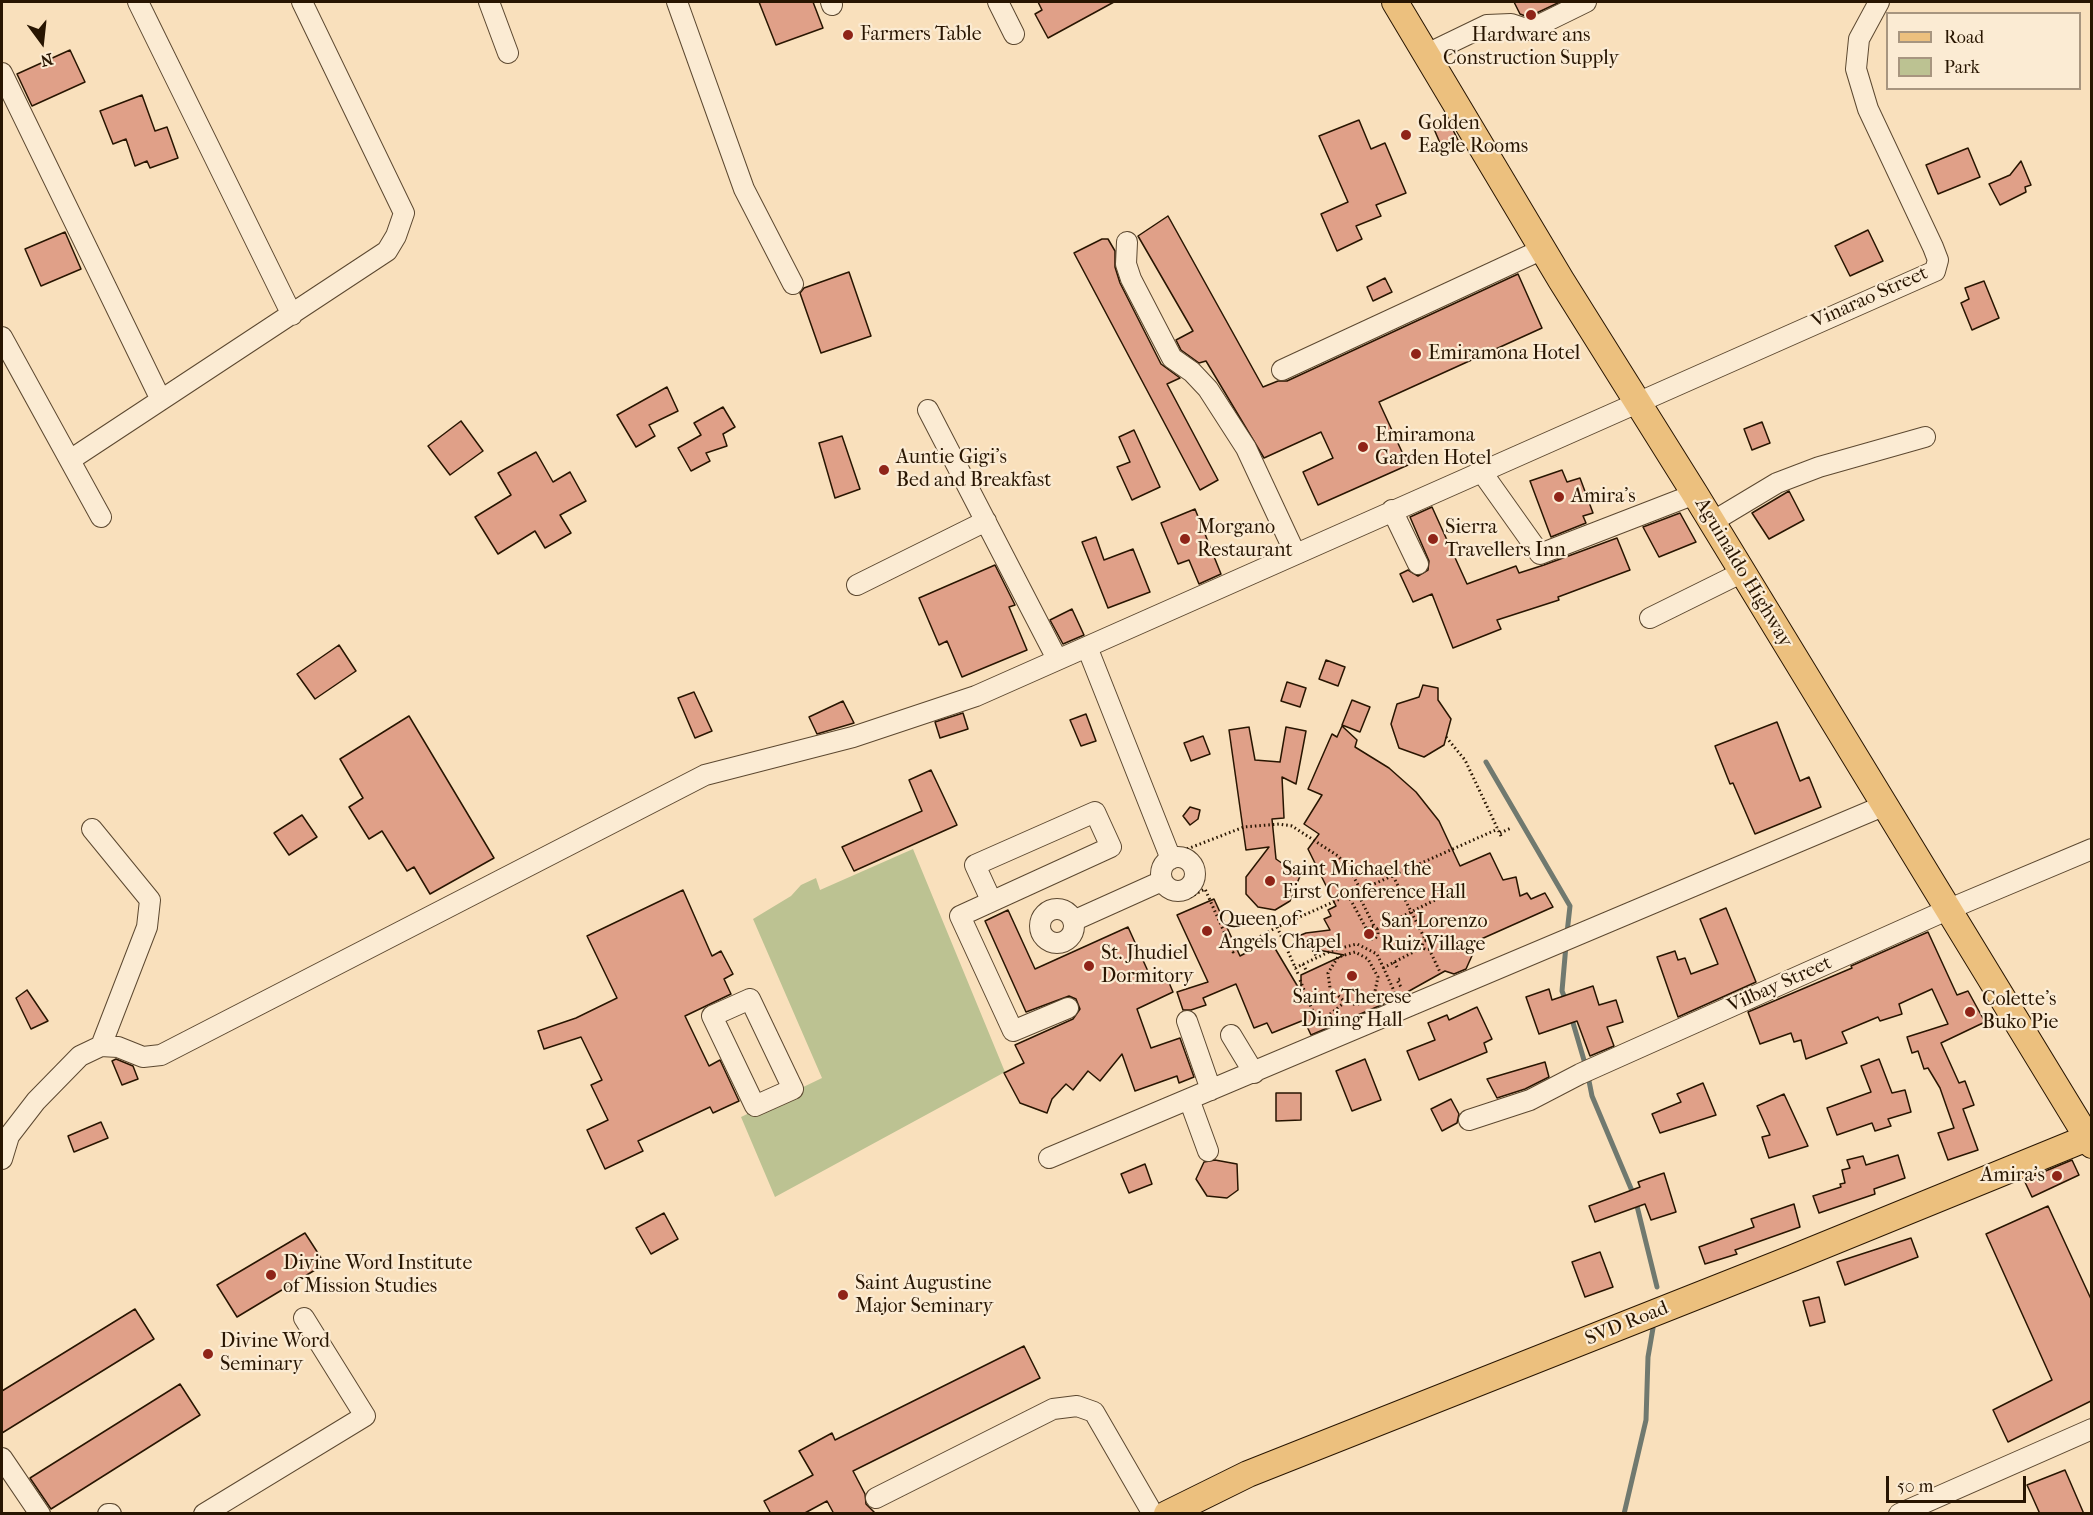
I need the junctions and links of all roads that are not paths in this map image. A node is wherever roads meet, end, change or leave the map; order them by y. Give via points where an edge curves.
1 (138, 2) edge
2 (302, 2) edge
3 (489, 2) edge
4 (677, 2) edge
5 (998, 2) edge
6 (1395, 2) edge
7 (1586, 2) edge
8 (1879, 2) edge
9 (1014, 34) dead end
10 (508, 53) dead end
11 (1427, 54) junction
12 (2, 73) edge
13 (1127, 242) dead end
14 (1543, 249) junction
15 (792, 284) dead end
16 (292, 315) junction
17 (2, 337) edge
18 (1282, 370) dead end
19 (160, 400) junction
20 (1638, 401) junction
21 (928, 410) dead end
22 (1925, 437) dead end
23 (70, 460) junction
24 (1481, 471) junction
25 (1695, 494) junction
26 (1392, 510) junction
27 (101, 517) dead end
28 (986, 520) junction
29 (1712, 522) junction
30 (1295, 553) junction
31 (1418, 564) dead end
32 (1743, 572) junction
33 (857, 585) dead end
34 (1650, 618) dead end
35 (1088, 647) junction
36 (1057, 659) junction
37 (1883, 806) junction
38 (92, 829) dead end
39 (2091, 849) edge
40 (1170, 857) junction
41 (1035, 881) junction
42 (1162, 881) junction
43 (991, 900) junction
44 (1051, 910) junction
45 (1947, 910) junction
46 (1073, 921) junction
47 (1068, 1008) dead end
48 (1186, 1021) dead end
49 (1231, 1035) dead end
50 (101, 1046) junction
51 (1254, 1073) junction
52 (1211, 1090) junction
53 (1189, 1099) junction
54 (755, 1106) joint
55 (1469, 1120) dead end
56 (2086, 1128) edge
57 (1208, 1151) dead end
58 (1049, 1158) dead end
59 (2, 1159) edge
60 (304, 1318) dead end
61 (2091, 1429) edge
62 (2, 1458) edge
63 (876, 1498) dead end
64 (1937, 1506) edge
65 (40, 1514) edge
66 (204, 1514) edge
67 (1153, 1514) edge
68 (1167, 1514) edge
69 (1899, 1514) edge

1 - 16 street
2 - 16 street via 404,213 387,251
3 - 10 street
4 - 15 street via 744,189
5 - 9 street
6 - 11 main road, Aguinaldo Highway
7 - 11 street via 1530,30 1511,24 1487,25
8 - 20 street, Vinarao Street via 1858,39 1856,69 1868,109 1934,247 1938,260 1935,271
11 - 14 main road, Aguinaldo Highway
12 - 19 street
13 - 30 street via 1126,264 1131,279 1172,358 1208,389 1245,448
14 - 18 street
14 - 20 main road, Aguinaldo Highway
16 - 19 street
17 - 23 street
19 - 23 street
20 - 24 street
20 - 25 main road, Aguinaldo Highway
21 - 28 street
22 - 29 street via 1777,483
23 - 27 street
24 - 25 street via 1540,554
24 - 26 street
25 - 29 main road, Aguinaldo Highway
26 - 30 street
26 - 31 street
28 - 33 street
28 - 36 street
29 - 32 main road, Aguinaldo Highway
30 - 35 street
32 - 34 street
32 - 37 main road, Aguinaldo Highway
35 - 36 street
35 - 40 street
36 - 50 street via 976,696 853,737 705,775 160,1055 143,1057 118,1047
37 - 45 main road, Aguinaldo Highway
37 - 51 street
38 - 50 street via 150,900 147,927
39 - 45 street, Vilbay Street
40 - 42 street via 1163,866
40 - 42 street via 1182,858 1194,869 1193,880 1186,889 1170,889
41 - 43 street
41 - 43 street via 1111,847 1095,812 975,865
41 - 44 street
42 - 46 street
43 - 47 street via 960,916 1013,1031
44 - 46 street via 1067,912
44 - 46 street via 1040,923 1042,934 1050,941 1065,940 1072,932
45 - 55 street, Vilbay Street via 1588,1070 1530,1100
45 - 56 main road, Aguinaldo Highway
48 - 52 street
49 - 51 street
50 - 59 street via 80,1056 36,1101 9,1136
51 - 52 street
52 - 53 street
53 - 57 street
53 - 58 street
54 - 54 street via 792,1089 750,999 712,1016
56 - 68 main road, SVD Road via 1793,1258 1248,1474
60 - 66 street via 365,1416
61 - 64 street
62 - 65 street
63 - 67 street via 1053,1409 1077,1406 1094,1412
64 - 69 street

